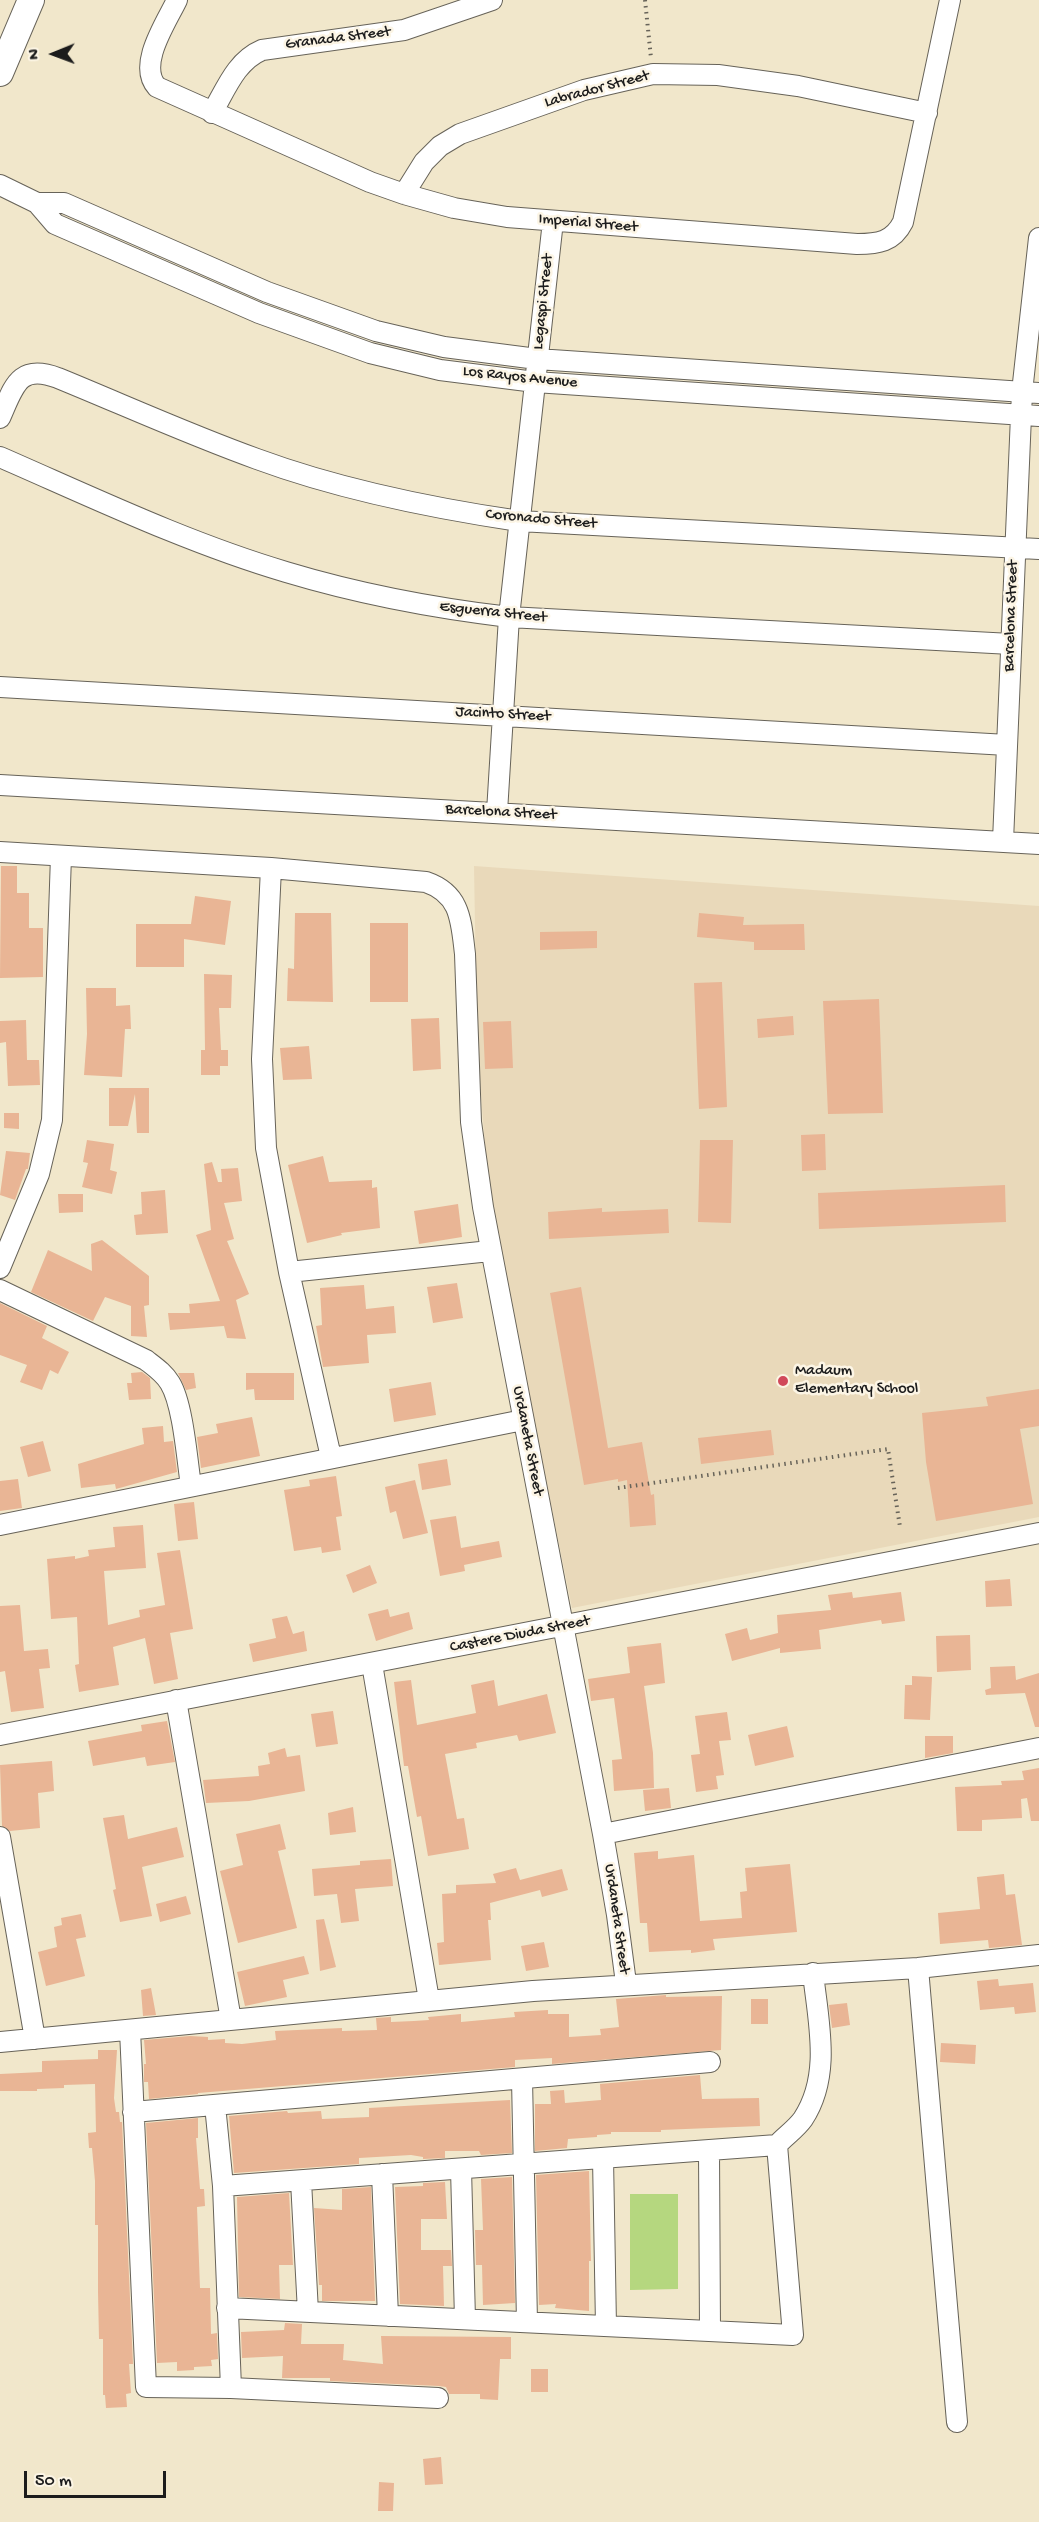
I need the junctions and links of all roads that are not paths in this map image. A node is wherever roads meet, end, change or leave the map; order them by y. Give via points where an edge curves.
1 (32, 0) edge
2 (177, 0) edge
3 (492, 0) edge
4 (944, 1) edge
5 (0, 73) edge
6 (213, 113) junction
7 (927, 113) junction
8 (0, 185) edge
9 (404, 194) junction
10 (38, 203) junction
11 (64, 203) junction
12 (553, 221) junction
13 (55, 224) junction
14 (118, 226) junction
15 (1039, 238) edge
16 (109, 247) junction
17 (537, 359) junction
18 (535, 381) junction
19 (1030, 392) edge
20 (1030, 415) edge
21 (0, 418) edge
22 (0, 457) edge
23 (519, 521) junction
24 (1015, 547) junction
25 (1039, 549) edge
26 (509, 617) junction
27 (1011, 645) junction
28 (0, 687) edge
29 (502, 715) junction
30 (1007, 746) junction
31 (0, 785) edge
32 (497, 812) junction
33 (1003, 841) junction
34 (1039, 844) edge
35 (0, 852) edge
36 (61, 856) junction
37 (271, 868) junction
38 (490, 1251) junction
39 (0, 1268) edge
40 (289, 1272) junction
41 (0, 1290) edge
42 (523, 1420) junction
43 (331, 1457) junction
44 (191, 1486) junction
45 (0, 1525) edge
46 (1039, 1533) edge
47 (562, 1627) junction
48 (372, 1664) junction
49 (176, 1700) junction
50 (0, 1735) edge
51 (1039, 1748) edge
52 (603, 1834) junction
53 (0, 1838) edge
54 (1039, 1955) edge
55 (918, 1968) junction
56 (813, 1973) junction
57 (626, 1983) junction
58 (429, 2000) junction
59 (231, 2020) junction
60 (130, 2030) junction
61 (35, 2039) junction
62 (0, 2042) edge
63 (710, 2062) dead end
64 (522, 2079) junction
65 (215, 2105) junction
66 (133, 2112) junction
67 (777, 2145) junction
68 (709, 2150) junction
69 (603, 2158) junction
70 (524, 2164) junction
71 (461, 2169) junction
72 (382, 2174) junction
73 (301, 2181) junction
74 (223, 2186) junction
75 (227, 2308) junction
76 (308, 2312) junction
77 (388, 2316) junction
78 (465, 2319) junction
79 (527, 2322) junction
80 (606, 2326) junction
81 (710, 2331) junction
82 (231, 2388) junction
83 (438, 2398) dead end
84 (957, 2422) dead end

1 - 5 main road
2 - 6 street, Imperial Street via 150,60 150,75 157,87
3 - 6 street, Granada Street via 404,30 262,50 242,63
4 - 7 street, Imperial Street
6 - 9 street, Imperial Street via 334,168
7 - 9 street, Labrador Street via 798,86 718,75 653,74 584,90 460,134 424,162
7 - 12 street, Imperial Street via 903,222 888,240 857,244
8 - 10 street, Los Rayos Avenue
9 - 12 street, Imperial Street via 454,208
10 - 11 street, Los Rayos Avenue
10 - 13 street, Los Rayos Avenue
11 - 13 street
11 - 14 street, Los Rayos Avenue
12 - 17 street, Legaspi Street
13 - 16 street, Los Rayos Avenue
14 - 16 street
14 - 17 street, Los Rayos Avenue via 267,292 376,331 444,347
15 - 19 street, Barcelona Street
16 - 18 street, Los Rayos Avenue via 258,313 370,353 440,370
17 - 18 street, Legaspi Street
17 - 19 street, Los Rayos Avenue
18 - 20 street, Los Rayos Avenue
18 - 23 street, Legaspi Street
19 - 20 street, Barcelona Street
20 - 24 street, Barcelona Street
21 - 23 street, Coronado Street via 18,382 30,373 47,374 257,460 399,499
22 - 26 street, Esguerra Street via 187,536 285,572 438,608
23 - 24 street, Coronado Street
23 - 26 street, Legaspi Street
24 - 25 street, Coronado Street
24 - 27 street, Barcelona Street
26 - 27 street, Esguerra Street
26 - 29 street, Legaspi Street
27 - 30 street, Barcelona Street
28 - 29 street, Jacinto Street
29 - 30 street, Jacinto Street
29 - 32 street, Legaspi Street
30 - 33 street, Barcelona Street
31 - 32 street, Barcelona Street
32 - 33 street, Barcelona Street
33 - 34 street, Barcelona Street
35 - 36 street
36 - 37 street
36 - 39 street via 52,1120 39,1173
37 - 38 street, Urdaneta Street via 426,882 452,897 462,931 471,1122
37 - 40 street via 262,1102 266,1148
38 - 40 street
38 - 42 street, Urdaneta Street
40 - 43 street
41 - 44 street via 160,1370 177,1399
42 - 43 street
42 - 47 street, Urdaneta Street
43 - 44 street
44 - 45 street
46 - 47 street, Castere Diuda Street
47 - 48 street, Castere Diuda Street
47 - 52 street, Urdaneta Street
48 - 49 street, Castere Diuda Street
48 - 58 street
49 - 50 street, Castere Diuda Street
49 - 59 street
51 - 52 street
52 - 57 street, Urdaneta Street
53 - 61 street
54 - 55 street
55 - 56 street
55 - 84 street
56 - 57 street
56 - 67 street via 821,2054 817,2088 802,2120
57 - 58 street
58 - 59 street
59 - 60 street
60 - 61 street
60 - 66 street
61 - 62 street
63 - 64 street
64 - 65 street
64 - 70 street
65 - 66 street
65 - 74 street
66 - 82 street via 146,2387
67 - 68 street
67 - 81 street via 793,2335
68 - 69 street
68 - 81 street
69 - 70 street
69 - 80 street
70 - 71 street
70 - 79 street
71 - 72 street
71 - 78 street
72 - 73 street
72 - 77 street
73 - 74 street
73 - 76 street
74 - 75 street
75 - 76 street
75 - 82 street
76 - 77 street
77 - 78 street
78 - 79 street
79 - 80 street
80 - 81 street
82 - 83 street

